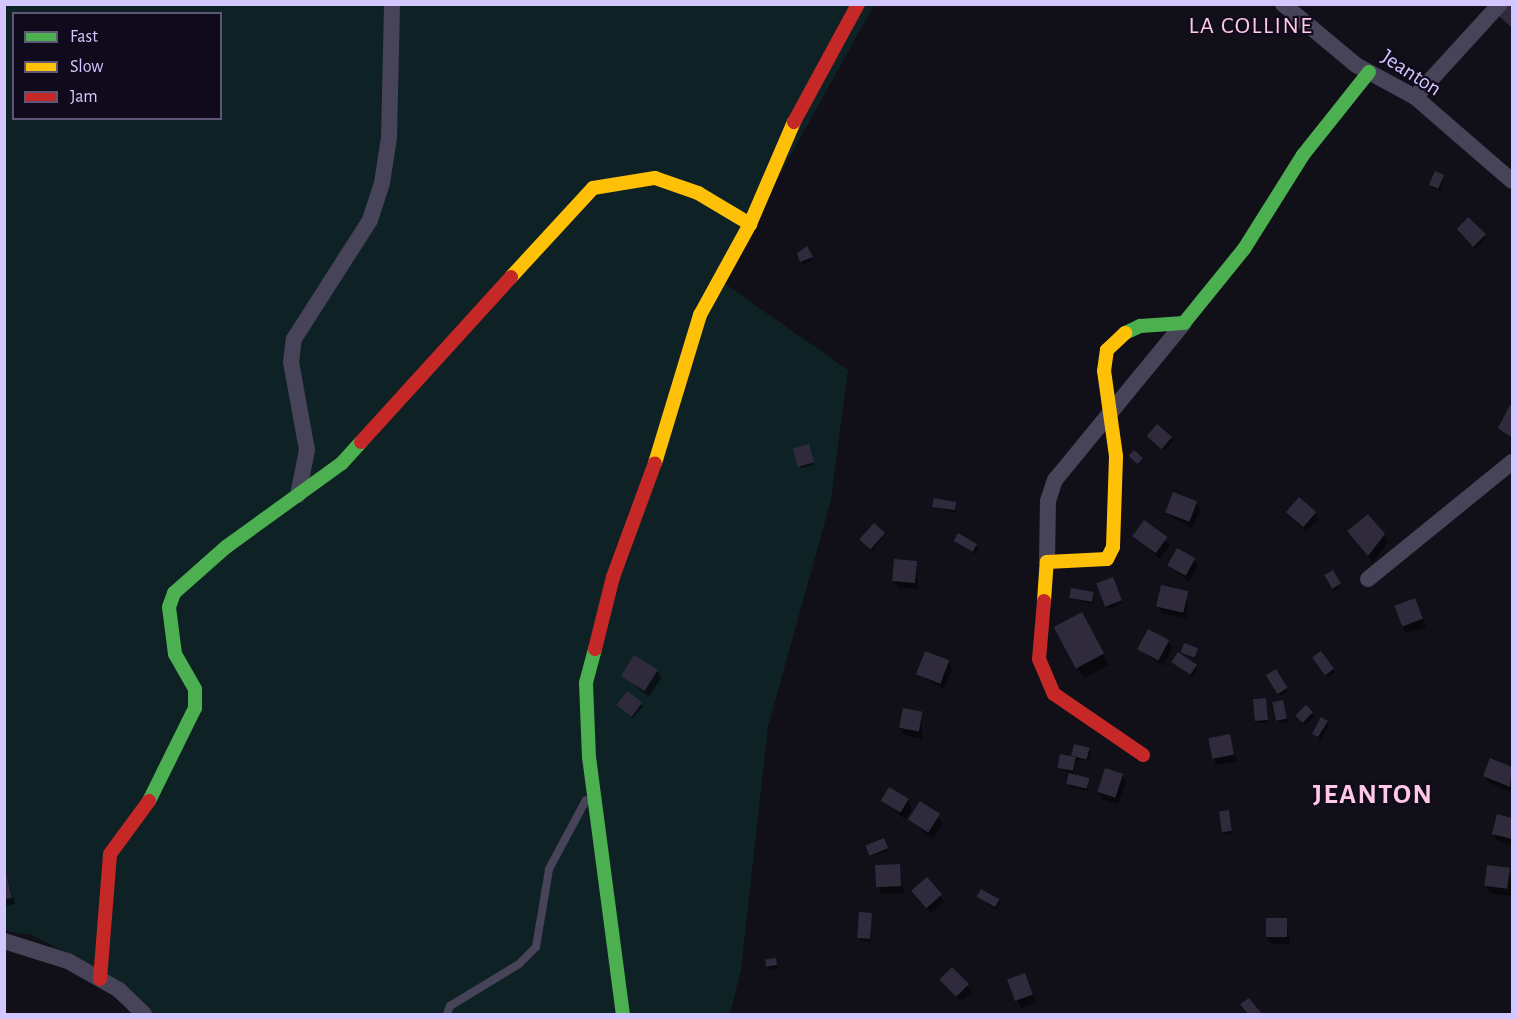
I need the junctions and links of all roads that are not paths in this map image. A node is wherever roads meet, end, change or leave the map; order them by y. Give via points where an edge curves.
1 (393, 4) edge
2 (858, 4) edge
3 (1283, 4) edge
4 (1500, 4) edge
5 (1369, 72) junction
6 (1415, 97) junction
7 (1512, 181) edge
8 (750, 224) junction
9 (1184, 323) junction
10 (1111, 411) junction
11 (1512, 462) edge
12 (298, 495) junction
13 (1047, 562) junction
14 (1368, 579) dead end
15 (1143, 755) dead end
16 (593, 778) junction
17 (4, 941) edge
18 (100, 979) junction
19 (144, 1014) edge
20 (447, 1014) edge
21 (623, 1014) edge

1 - 12 street via 389,138 382,183 370,220 294,339 291,362 308,450
2 - 8 street via 789,130
3 - 5 street, Jeanton
4 - 6 street
5 - 6 street, Jeanton
5 - 9 street via 1303,155 1244,249
6 - 7 street, Jeanton
8 - 12 street via 698,193 654,178 593,188 342,463
8 - 16 street via 700,315 663,440 613,577 586,683
9 - 10 street
9 - 10 street via 1140,326 1118,336 1104,358
10 - 13 street via 1051,490
10 - 13 street via 1116,456 1113,547 1107,560
11 - 14 street
12 - 18 street via 174,593 170,607 175,654 195,689 195,708 152,797 110,854
13 - 15 street via 1039,659 1043,677 1054,694
16 - 20 lane via 584,810 549,869 536,947 519,964 450,1006
16 - 21 street
17 - 18 street via 33,947
18 - 19 street

